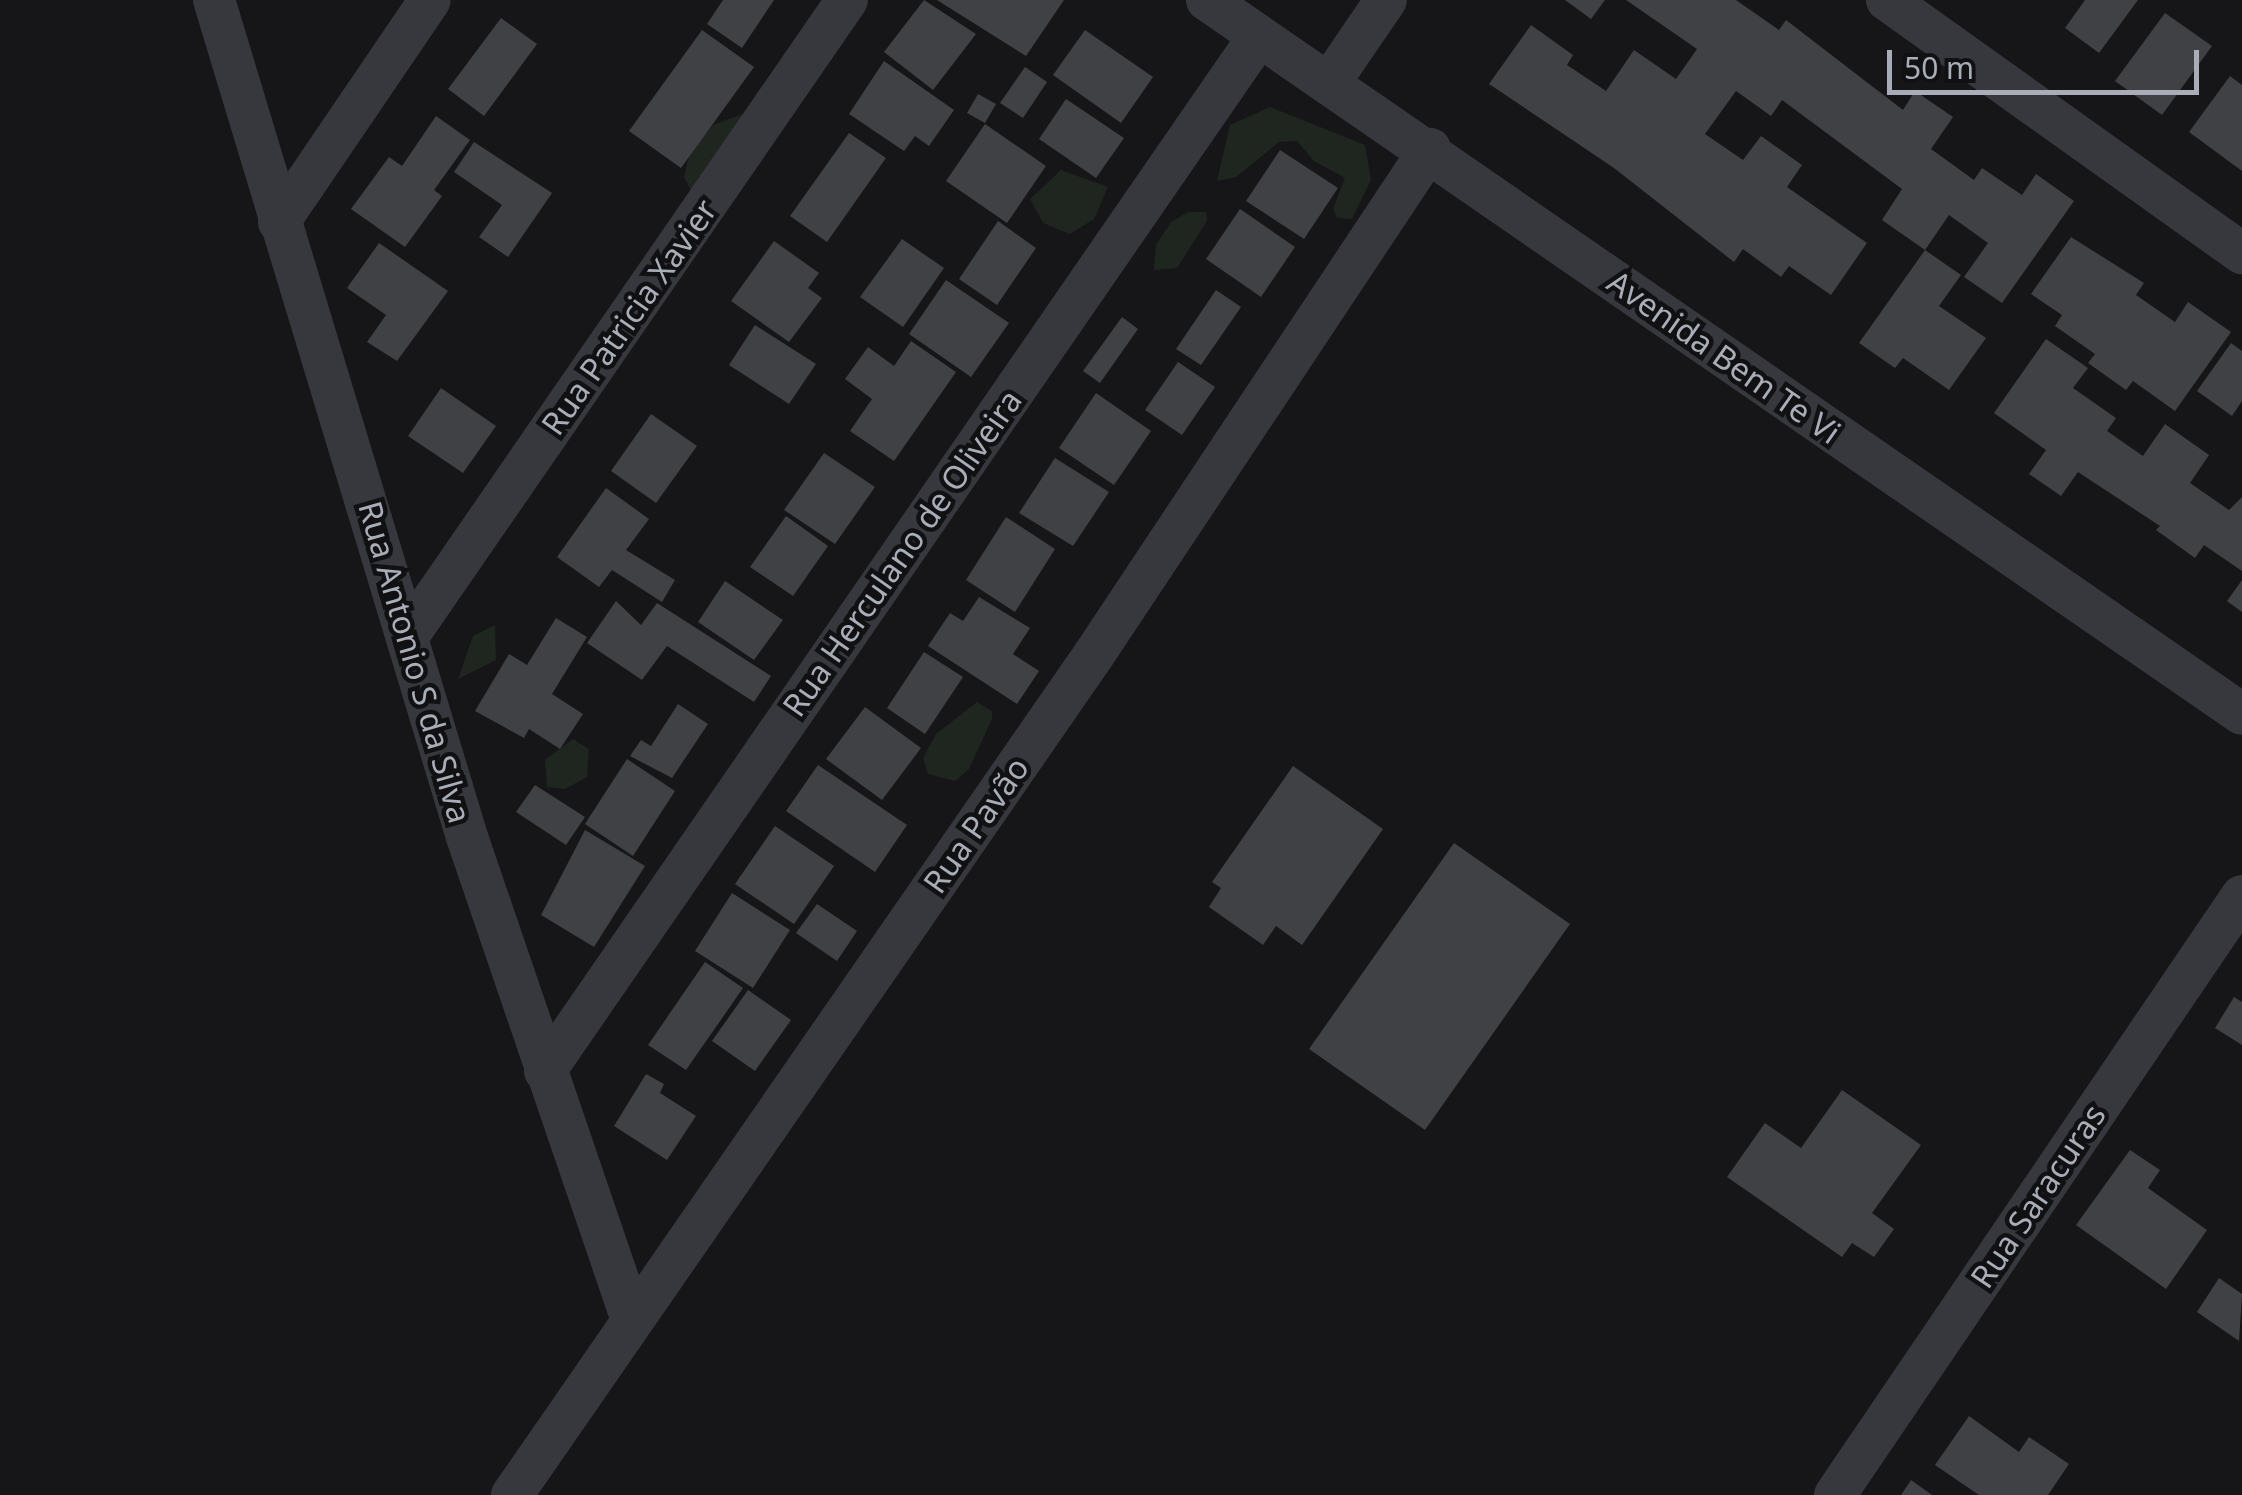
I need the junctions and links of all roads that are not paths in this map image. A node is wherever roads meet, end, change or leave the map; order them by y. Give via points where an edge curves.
1 (214, 0) edge
2 (430, 0) edge
3 (848, 0) edge
4 (1207, 0) edge
5 (1386, 0) edge
6 (1887, 0) edge
7 (1259, 36) junction
8 (1330, 82) junction
9 (1430, 150) junction
10 (280, 222) junction
11 (2242, 253) edge
12 (410, 633) junction
13 (2242, 714) edge
14 (2242, 896) edge
15 (546, 1071) junction
16 (632, 1320) junction
17 (513, 1494) edge
18 (1834, 1495) edge

1 - 10 street, Rua Antonio S da Silva
2 - 10 street
3 - 12 street, Rua Patricia Xavier
4 - 7 street, Avenida Bem Te Vi
5 - 8 street
6 - 11 street
7 - 8 street, Avenida Bem Te Vi
7 - 15 street, Rua Herculano de Oliveira
8 - 9 street, Avenida Bem Te Vi
9 - 13 street, Avenida Bem Te Vi
9 - 16 street, Rua Pavão via 1093,656
10 - 12 street, Rua Antonio S da Silva
12 - 15 street, Rua Antonio S da Silva via 467,836
14 - 18 street, Rua Saracuras
15 - 16 street, Rua Antonio S da Silva
16 - 17 street, Rua Pavão

